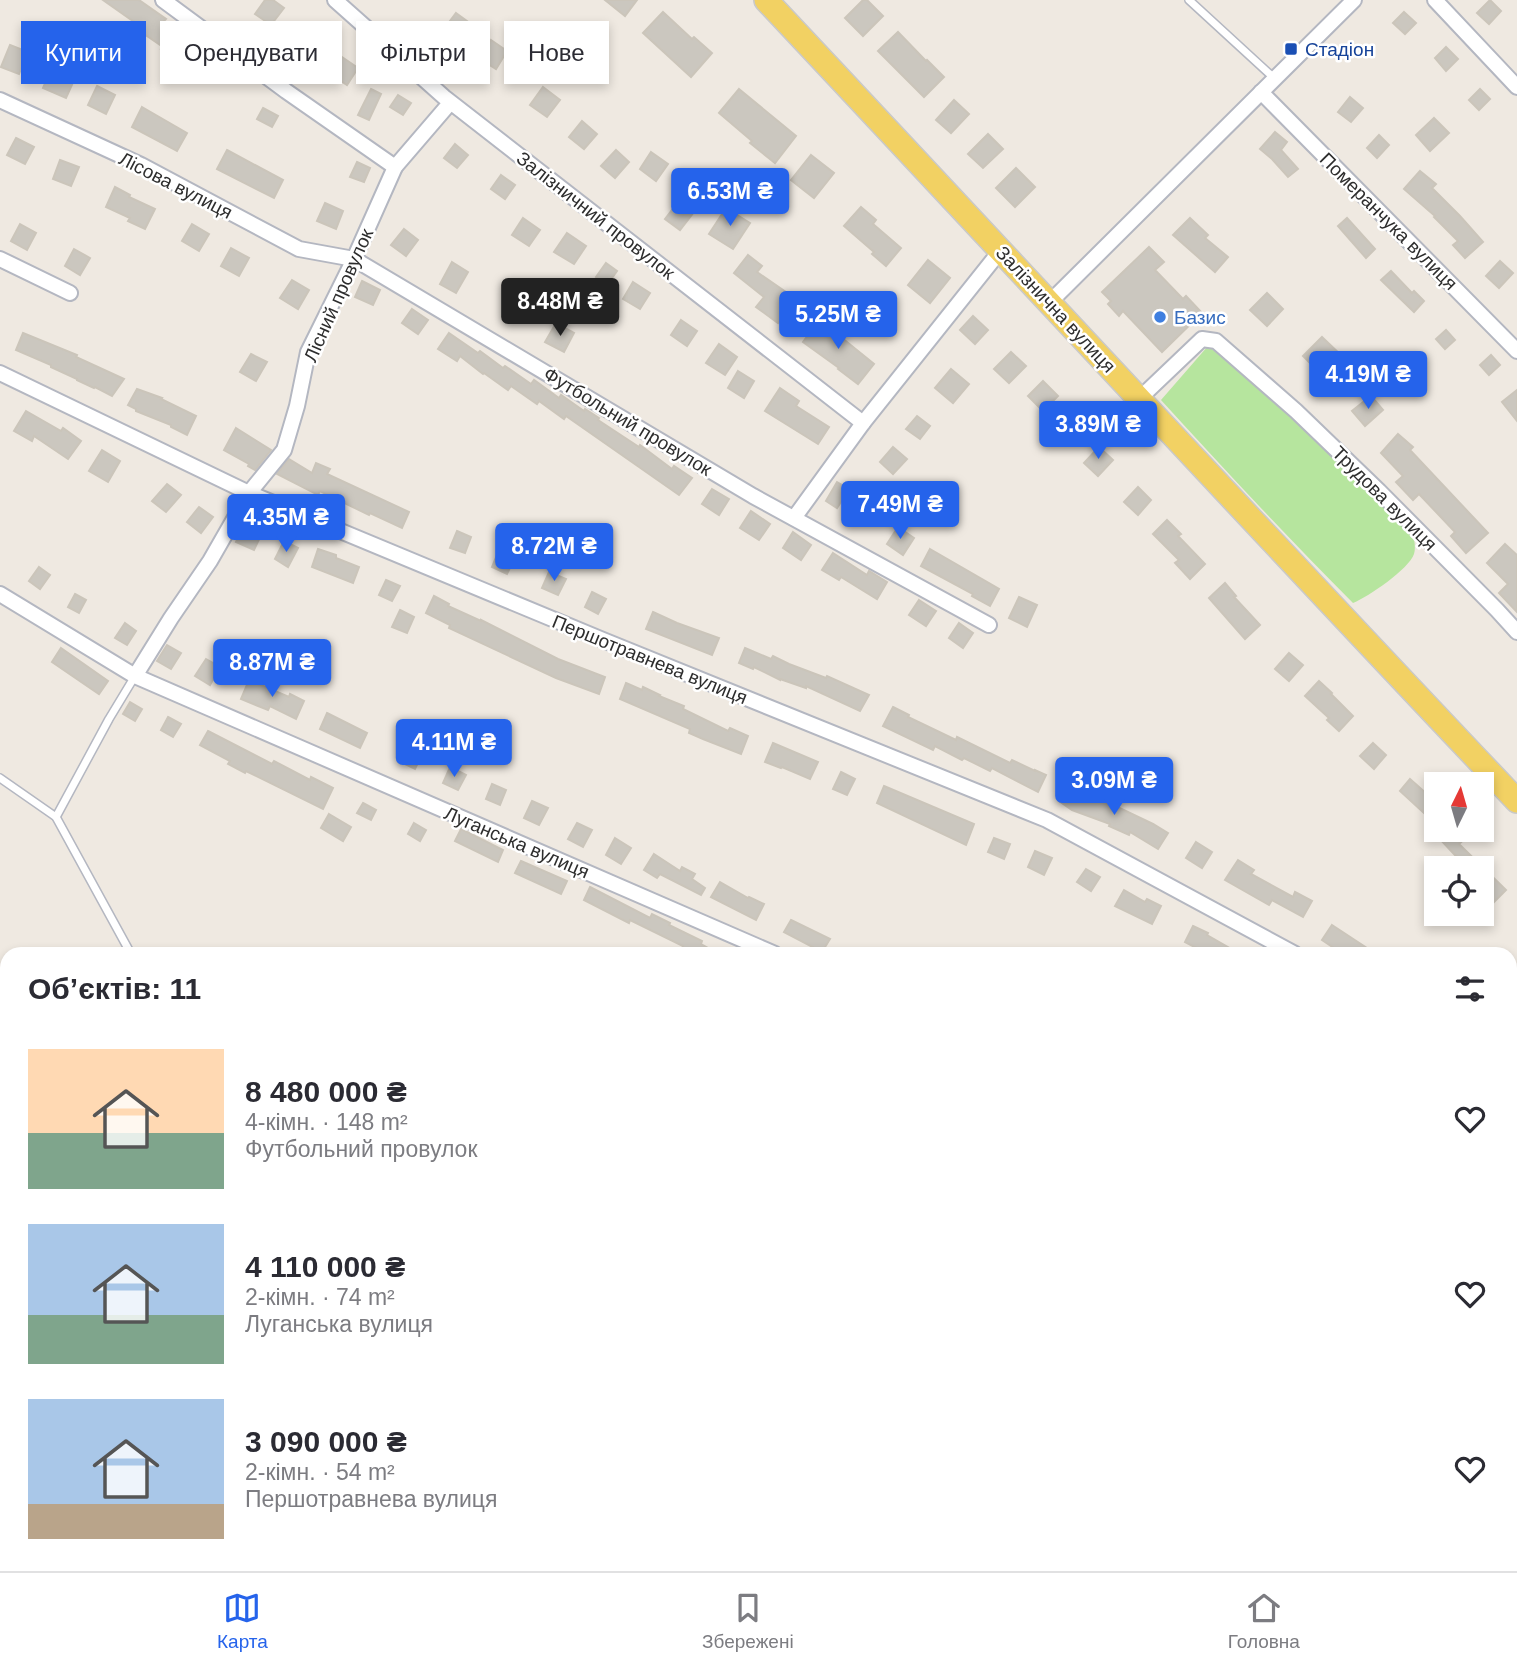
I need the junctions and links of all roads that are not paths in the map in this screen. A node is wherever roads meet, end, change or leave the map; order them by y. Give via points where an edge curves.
1 (163, 0) edge
2 (335, 0) edge
3 (766, 0) edge
4 (1189, 0) edge
5 (1354, 0) edge
6 (1435, 0) edge
7 (1274, 78) junction
8 (1517, 87) edge
9 (1261, 92) junction
10 (0, 100) edge
11 (450, 103) junction
12 (396, 167) junction
13 (1001, 250) junction
14 (0, 259) edge
15 (354, 259) junction
16 (70, 293) dead end
17 (1049, 302) junction
18 (1517, 351) edge
19 (0, 373) edge
20 (1139, 399) junction
21 (863, 423) junction
22 (249, 493) junction
23 (794, 518) junction
24 (0, 594) edge
25 (989, 625) dead end
26 (1517, 632) edge
27 (135, 676) junction
28 (0, 778) edge
29 (1517, 801) edge
30 (56, 817) junction
31 (127, 947) edge
32 (759, 947) edge
33 (1282, 947) edge

1 - 12 street
2 - 11 street, Залізничний провулок
3 - 13 main road, Залізнична вулиця
4 - 7 lane
5 - 7 street
6 - 8 street
7 - 9 street
9 - 17 street
9 - 18 street, Померанчука вулиця
10 - 15 street, Лісова вулиця via 141,165 299,249
11 - 12 street, Лісний провулок
11 - 21 street, Залізничний провулок
12 - 15 street, Лісний провулок
13 - 17 main road, Залізнична вулиця
13 - 21 street
14 - 16 street
15 - 22 street, Лісний провулок via 308,352 284,450
15 - 23 street, Футбольний провулок
17 - 20 main road, Залізнична вулиця
19 - 22 street, Першотравнева вулиця
20 - 26 street, Трудова вулиця via 1202,339 1216,341 1379,491
20 - 29 main road, Залізнична вулиця
21 - 23 street
22 - 27 street, Лісний провулок
22 - 33 street, Першотравнева вулиця via 1047,820
23 - 25 street, Футбольний провулок
24 - 27 street, Луганська вулиця
27 - 30 lane
27 - 32 street, Луганська вулиця
28 - 30 lane
30 - 31 lane

